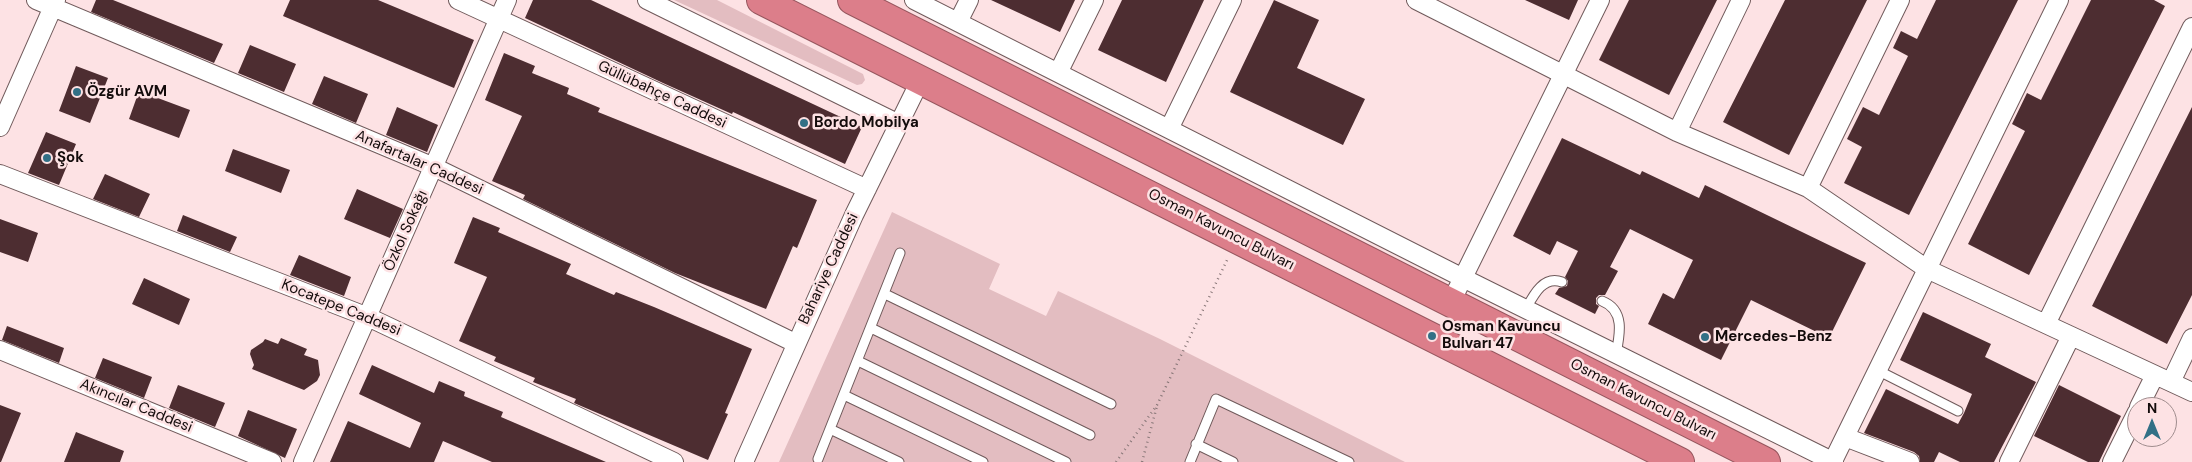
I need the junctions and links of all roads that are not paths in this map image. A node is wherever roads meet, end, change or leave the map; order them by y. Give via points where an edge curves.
1 (36, 0) edge
2 (458, 0) edge
3 (507, 0) edge
4 (647, 0) edge
5 (761, 0) edge
6 (852, 0) edge
7 (914, 0) edge
8 (969, 0) edge
9 (1094, 0) edge
10 (1232, 0) edge
11 (1416, 0) edge
12 (1600, 0) edge
13 (1741, 0) edge
14 (1900, 0) edge
15 (2059, 0) edge
16 (54, 4) edge
17 (498, 19) junction
18 (958, 22) junction
19 (2192, 27) edge
20 (1058, 73) junction
21 (1564, 75) junction
22 (921, 79) junction
23 (899, 124) junction
24 (0, 127) edge
25 (1169, 129) junction
26 (1677, 132) junction
27 (434, 167) junction
28 (0, 174) edge
29 (1808, 188) junction
30 (866, 189) junction
31 (900, 253) dead end
32 (1927, 269) junction
33 (1463, 278) junction
34 (1562, 282) dead end
35 (885, 294) junction
36 (1602, 301) dead end
37 (1450, 302) junction
38 (1526, 309) junction
39 (368, 317) junction
40 (2046, 324) junction
41 (871, 328) junction
42 (2071, 336) junction
43 (2192, 338) edge
44 (795, 344) junction
45 (0, 350) edge
46 (1616, 354) junction
47 (858, 361) junction
48 (1877, 370) junction
49 (2163, 378) junction
50 (2192, 392) edge
51 (844, 395) junction
52 (2147, 397) edge
53 (1111, 404) dead end
54 (1958, 411) dead end
55 (830, 428) junction
56 (2127, 432) edge
57 (1090, 435) dead end
58 (1845, 437) junction
59 (1196, 444) junction
60 (818, 459) dead end
61 (272, 462) edge
62 (303, 462) edge
63 (674, 462) edge
64 (744, 462) edge
65 (899, 462) edge
66 (983, 462) edge
67 (1066, 462) edge
68 (1190, 462) edge
69 (1233, 462) edge
70 (1349, 462) edge
71 (1680, 462) edge
72 (1766, 462) edge
73 (1833, 462) edge
74 (1910, 462) edge
75 (2009, 462) edge
76 (2112, 462) edge

1 - 16 street, Anafartalar Caddesi
2 - 17 street, Güllübahçe Caddesi
3 - 17 street, Özkol Sokağı
4 - 23 street
5 - 22 highway, Osman Kavuncu Bulvarı
6 - 37 highway, Osman Kavuncu Bulvarı
7 - 18 street
8 - 18 street
9 - 20 street
10 - 25 street
11 - 21 street
12 - 21 street
13 - 26 street
14 - 29 street
15 - 32 street
16 - 24 street
16 - 27 street, Anafartalar Caddesi
17 - 27 street, Özkol Sokağı
17 - 30 street, Güllübahçe Caddesi
18 - 20 street
19 - 40 street
20 - 25 street
21 - 26 street
21 - 33 street
22 - 23 street, Bahariye Caddesi
22 - 71 highway, Osman Kavuncu Bulvarı
23 - 30 street, Bahariye Caddesi
25 - 33 street
26 - 29 street
27 - 39 street, Özkol Sokağı
27 - 44 street, Anafartalar Caddesi
28 - 39 street, Kocatepe Caddesi
29 - 32 street
30 - 44 street, Bahariye Caddesi
31 - 35 lane
32 - 40 street
32 - 48 street
33 - 37 street
33 - 38 street
34 - 38 lane via 1552,281 1541,286
35 - 41 lane
35 - 53 lane
36 - 46 lane via 1612,308 1619,320
37 - 72 highway, Osman Kavuncu Bulvarı
38 - 46 street
39 - 62 street, Özkol Sokağı
39 - 63 street, Kocatepe Caddesi
40 - 42 street
41 - 47 lane
41 - 57 lane
42 - 49 street
42 - 75 street
43 - 49 street
44 - 64 street, Bahariye Caddesi
45 - 61 street, Akıncılar Caddesi
46 - 73 street
47 - 51 lane
47 - 67 lane
48 - 54 lane
48 - 58 street
49 - 50 street
49 - 52 street
51 - 55 lane
51 - 66 lane
55 - 60 lane
55 - 65 lane
56 - 76 street
58 - 73 street
58 - 74 street
59 - 68 lane
59 - 69 lane
59 - 70 lane via 1216,400

